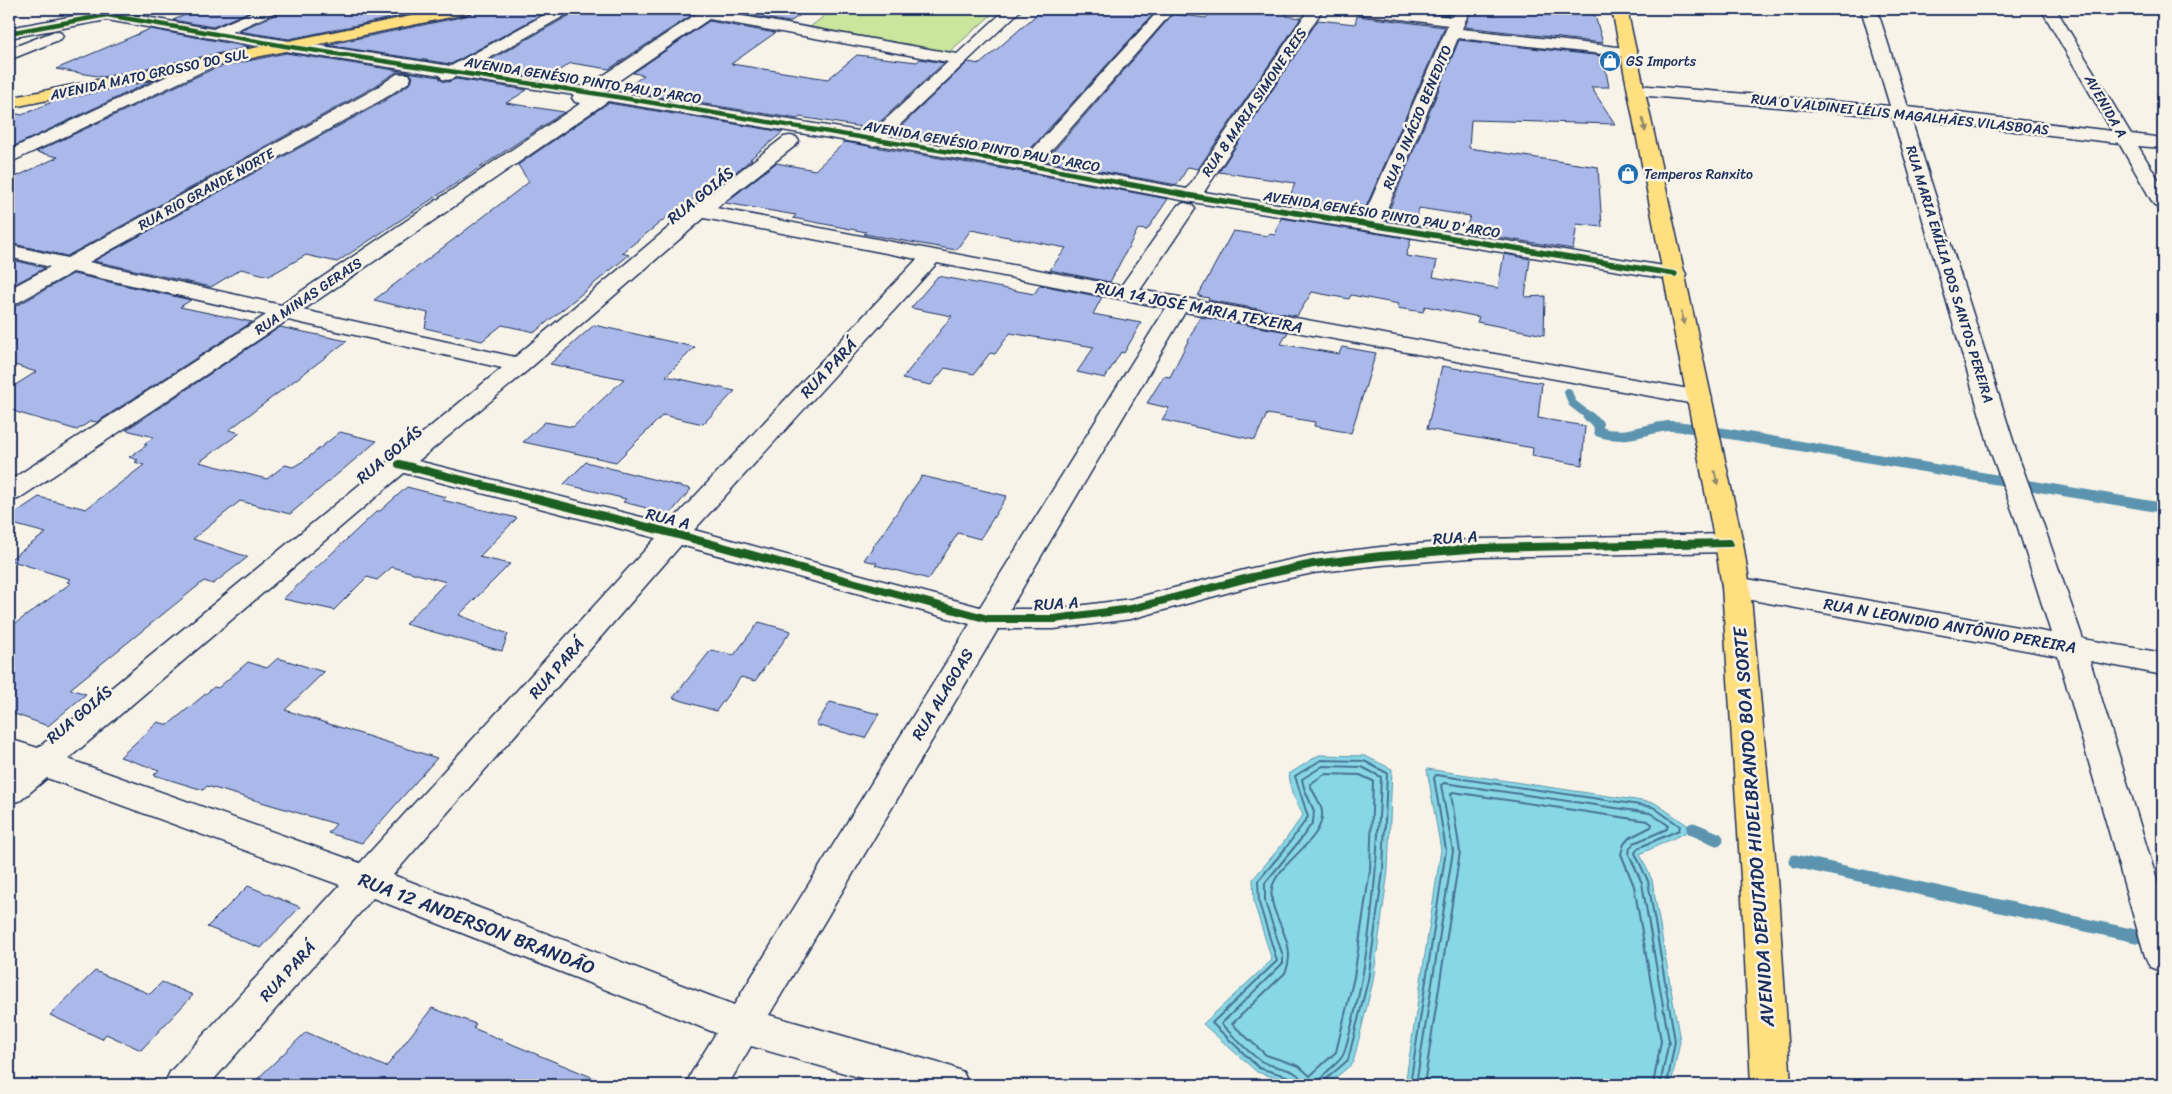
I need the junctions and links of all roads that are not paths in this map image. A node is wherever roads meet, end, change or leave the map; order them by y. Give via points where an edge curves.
1 (271, 9) edge
2 (417, 9) edge
3 (466, 9) edge
4 (566, 9) edge
5 (1015, 9) edge
6 (1168, 9) edge
7 (1316, 9) edge
8 (1360, 9) edge
9 (1619, 9) edge
10 (1869, 9) edge
11 (2049, 9) edge
12 (711, 11) edge
13 (114, 12) edge
14 (1458, 21) edge
15 (82, 25) junction
16 (9, 33) edge
17 (219, 41) junction
18 (254, 46) junction
19 (285, 46) junction
20 (1628, 52) junction
21 (9, 55) edge
22 (960, 59) junction
23 (208, 62) junction
24 (453, 72) junction
25 (403, 78) junction
26 (434, 83) junction
27 (1637, 90) junction
28 (9, 92) edge
29 (588, 100) junction
30 (9, 103) edge
31 (1901, 112) junction
32 (2124, 138) junction
33 (874, 140) junction
34 (790, 142) junction
35 (2163, 143) edge
36 (946, 152) junction
37 (9, 157) edge
38 (1028, 165) junction
39 (932, 166) junction
40 (1188, 202) junction
41 (2163, 204) edge
42 (700, 211) junction
43 (1370, 224) junction
44 (9, 250) edge
45 (932, 256) junction
46 (70, 264) junction
47 (1676, 283) junction
48 (1126, 294) junction
49 (9, 298) edge
50 (1179, 304) junction
51 (284, 313) junction
52 (520, 365) junction
53 (1700, 398) junction
54 (399, 464) junction
55 (9, 493) edge
56 (675, 534) junction
57 (1733, 567) junction
58 (988, 619) junction
59 (2071, 646) junction
60 (2163, 664) edge
61 (9, 751) edge
62 (42, 763) junction
63 (9, 791) edge
64 (368, 881) junction
65 (2163, 956) edge
66 (741, 1025) junction
67 (184, 1085) edge
68 (706, 1085) edge
69 (950, 1085) edge
70 (1771, 1085) edge

1 - 17 street
2 - 18 main road, AVENIDA MATO GROSSO DO SUL
3 - 19 main road, AVENIDA MATO GROSSO DO SUL
4 - 24 street
5 - 22 street
6 - 38 street
7 - 40 street, RUA 8 MARIA SIMONE REIS
8 - 14 street
9 - 20 main road, AVENIDA DEPUTADO HIDELBRANDO BOA SORTE
10 - 31 street, RUA MARIA EMÍLIA DOS SANTOS PEREIRA
11 - 32 street, AVENIDA A
12 - 22 street
12 - 29 street, RUA MINAS GERAIS
13 - 15 street
13 - 16 street
13 - 17 street
14 - 20 street
14 - 43 street, RUA 9 INÁCIO BENEDITO
15 - 17 street, AVENIDA GENÉSIO PINTO PAU D'ARCO
15 - 21 street
17 - 18 street, AVENIDA GENÉSIO PINTO PAU D'ARCO
17 - 28 main road, AVENIDA MATO GROSSO DO SUL
18 - 19 main road, AVENIDA MATO GROSSO DO SUL
18 - 23 main road, AVENIDA MATO GROSSO DO SUL
18 - 25 street, AVENIDA GENÉSIO PINTO PAU D'ARCO
19 - 24 street, AVENIDA GENÉSIO PINTO PAU D'ARCO
20 - 27 main road, AVENIDA DEPUTADO HIDELBRANDO BOA SORTE
22 - 33 street
23 - 30 main road, AVENIDA MATO GROSSO DO SUL
23 - 37 street
24 - 26 street
24 - 29 street, AVENIDA GENÉSIO PINTO PAU D'ARCO
25 - 26 street, AVENIDA GENÉSIO PINTO PAU D'ARCO
25 - 46 street, RUA RIO GRANDE NORTE
26 - 29 street, AVENIDA GENÉSIO PINTO PAU D'ARCO
27 - 31 street, RUA O VALDINEI LÉLIS MAGALHÃES VILASBOAS
27 -> 47 main road, AVENIDA DEPUTADO HIDELBRANDO BOA SORTE
29 - 33 street, AVENIDA GENÉSIO PINTO PAU D'ARCO
29 - 34 street, AVENIDA GENÉSIO PINTO PAU D'ARCO
29 - 51 street, RUA MINAS GERAIS
31 - 32 street, RUA O VALDINEI LÉLIS MAGALHÃES VILASBOAS
31 - 59 street, RUA MARIA EMÍLIA DOS SANTOS PEREIRA via 2004,453
32 - 35 street, RUA O VALDINEI LÉLIS MAGALHÃES VILASBOAS
32 - 41 street, AVENIDA A
33 - 36 street, AVENIDA GENÉSIO PINTO PAU D'ARCO
34 - 39 street, AVENIDA GENÉSIO PINTO PAU D'ARCO
34 - 42 street, RUA GOIÁS
36 - 38 street, AVENIDA GENÉSIO PINTO PAU D'ARCO
36 - 39 street
38 - 40 street, AVENIDA GENÉSIO PINTO PAU D'ARCO
39 - 40 street, AVENIDA GENÉSIO PINTO PAU D'ARCO
40 - 43 street, AVENIDA GENÉSIO PINTO PAU D'ARCO
40 - 47 street, AVENIDA GENÉSIO PINTO PAU D'ARCO
40 - 48 street, RUA 8 MARIA SIMONE REIS
42 - 45 street, RUA 14 JOSÉ MARIA TEXEIRA
42 - 52 street, RUA GOIÁS
43 - 47 street, AVENIDA GENÉSIO PINTO PAU D'ARCO
44 - 46 street
45 - 48 street, RUA 14 JOSÉ MARIA TEXEIRA
45 - 56 street, RUA PARÁ
46 - 49 street, RUA RIO GRANDE NORTE
46 - 51 street
47 -> 53 main road, AVENIDA DEPUTADO HIDELBRANDO BOA SORTE
48 - 50 street, RUA 14 JOSÉ MARIA TEXEIRA
50 - 53 street, RUA 14 JOSÉ MARIA TEXEIRA
50 - 58 street, RUA ALAGOAS
51 - 52 street
51 - 55 street, RUA MINAS GERAIS
52 - 54 street, RUA GOIÁS
53 -> 57 main road, AVENIDA DEPUTADO HIDELBRANDO BOA SORTE
54 - 56 street, RUA A
54 - 62 street, RUA GOIÁS
56 - 58 street, RUA A
56 - 64 street, RUA PARÁ
57 - 58 street, RUA A via 1482,548 1313,564 1131,609 1054,619
57 - 59 street, RUA N LEONIDIO ANTÔNIO PEREIRA
57 - 70 main road, AVENIDA DEPUTADO HIDELBRANDO BOA SORTE via 1759,878
58 - 66 street, RUA ALAGOAS
59 - 60 street, RUA N LEONIDIO ANTÔNIO PEREIRA
59 - 65 street
61 - 62 street, RUA 12 ANDERSON BRANDÃO
62 - 63 street, RUA GOIÁS
62 - 64 street, RUA 12 ANDERSON BRANDÃO
64 - 66 street, RUA 12 ANDERSON BRANDÃO
64 - 67 street, RUA PARÁ
66 - 68 street, RUA ALAGOAS
66 - 69 street, RUA 12 ANDERSON BRANDÃO

